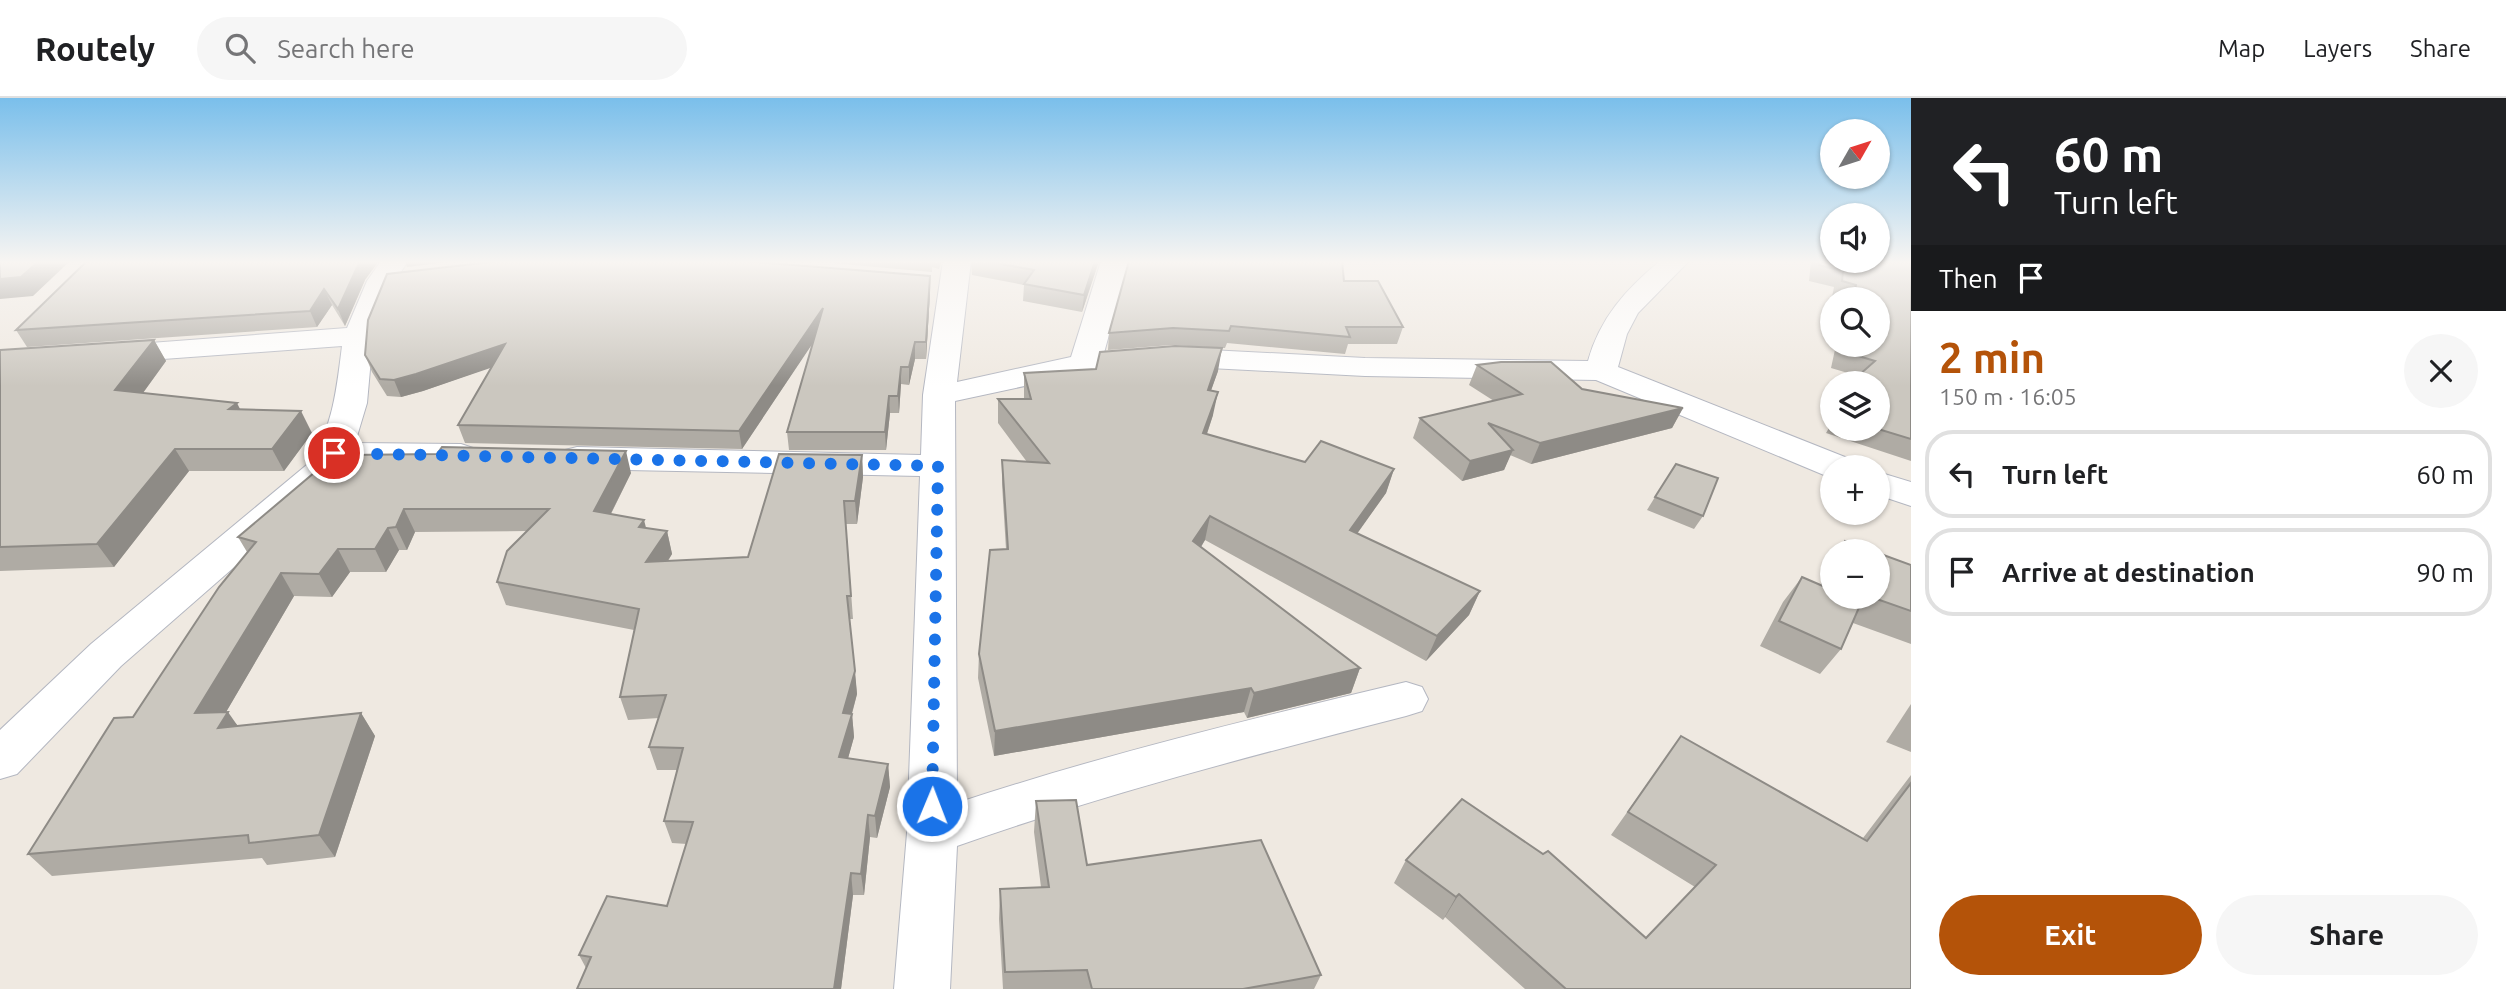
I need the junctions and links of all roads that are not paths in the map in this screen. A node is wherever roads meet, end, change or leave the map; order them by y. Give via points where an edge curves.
1 (379, 303) edge
2 (944, 303) edge
3 (1103, 303) edge
4 (1631, 303) edge
5 (358, 336) junction
6 (82, 355) edge
7 (1085, 364) junction
8 (1601, 371) junction
9 (939, 395) junction
10 (334, 453) junction
11 (499, 456) edge
12 (540, 457) edge
13 (1820, 460) edge
14 (938, 466) junction
15 (1890, 487) edge
16 (1911, 494) edge
17 (1406, 699) dead end
18 (0, 760) edge
19 (932, 833) junction
20 (922, 989) edge

1 - 5 street
2 - 9 street
3 - 7 street
4 - 8 street via 1609,335
5 - 6 street
5 - 10 street via 351,403
7 - 8 street via 1171,357 1365,367
7 - 9 street
8 - 13 street
9 - 14 street
10 - 11 street
10 - 18 street via 295,497 106,655
12 - 14 street
14 - 19 street
15 - 16 street
17 - 19 street via 1167,758
19 - 20 street

